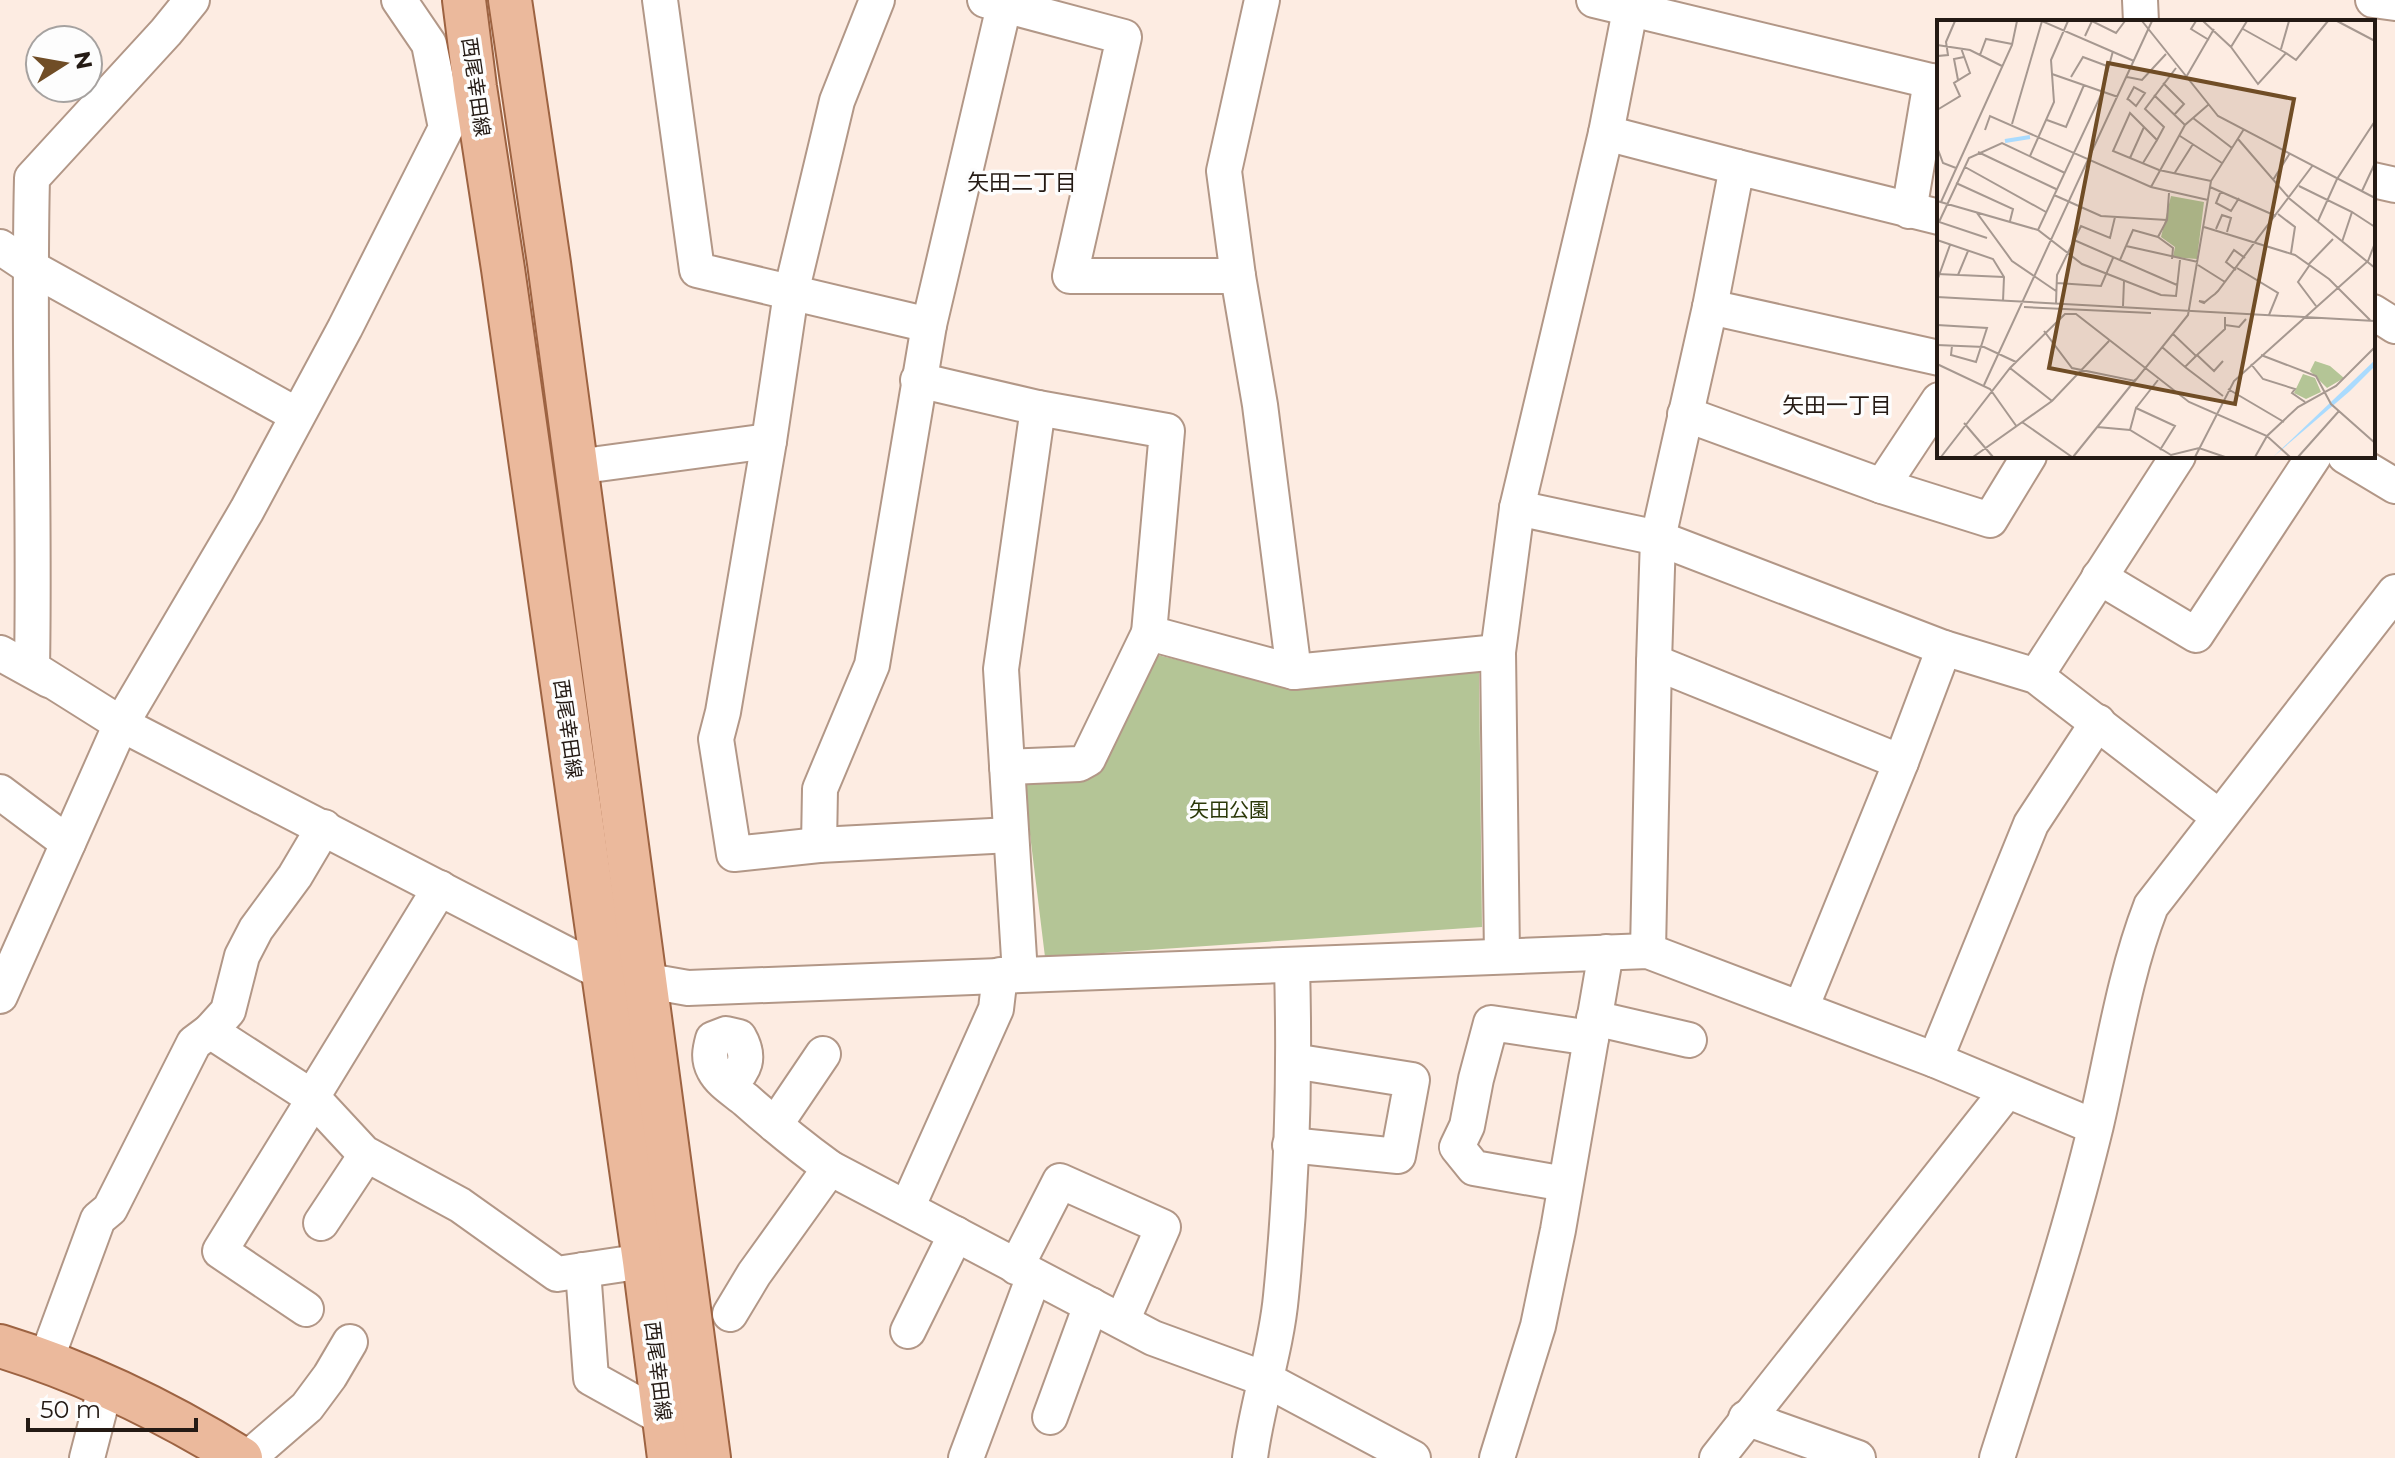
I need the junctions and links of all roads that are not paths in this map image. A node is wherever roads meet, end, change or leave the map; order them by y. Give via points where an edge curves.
1 (192, 0) edge
2 (399, 0) edge
3 (464, 0) edge
4 (510, 0) edge
5 (660, 0) edge
6 (877, 0) edge
7 (1262, 0) edge
8 (1594, 0) edge
9 (2140, 0) edge
10 (2373, 0) edge
11 (994, 3) edge
12 (2395, 3) edge
13 (1630, 4) edge
14 (2141, 20) edge
15 (1935, 82) edge
16 (1606, 133) junction
17 (1737, 167) junction
18 (2375, 180) edge
19 (2395, 185) edge
20 (1924, 214) edge
21 (0, 247) edge
22 (30, 267) junction
23 (1238, 276) junction
24 (791, 293) junction
25 (1710, 307) junction
26 (2375, 313) edge
27 (929, 325) junction
28 (2395, 326) edge
29 (1937, 358) edge
30 (918, 380) junction
31 (1937, 403) edge
32 (1038, 408) junction
33 (1685, 414) junction
34 (297, 415) junction
35 (769, 441) junction
36 (2028, 458) edge
37 (2177, 458) edge
38 (2313, 458) edge
39 (2348, 458) edge
40 (576, 467) junction
41 (1882, 486) junction
42 (2395, 486) edge
43 (1517, 508) junction
44 (1658, 538) junction
45 (2099, 577) junction
46 (2391, 603) edge
47 (1149, 633) junction
48 (1944, 648) junction
49 (1498, 652) junction
50 (0, 653) edge
51 (1654, 662) junction
52 (1294, 672) junction
53 (2036, 676) junction
54 (62, 687) junction
55 (2098, 722) junction
56 (121, 724) junction
57 (1901, 762) junction
58 (1007, 767) junction
59 (0, 792) edge
60 (2219, 817) junction
61 (324, 827) junction
62 (1011, 835) junction
63 (68, 843) junction
64 (819, 845) junction
65 (440, 888) junction
66 (10, 945) edge
67 (1648, 951) junction
68 (1606, 952) junction
69 (1502, 956) junction
70 (1292, 966) junction
71 (603, 973) junction
72 (1010, 975) junction
73 (644, 980) junction
74 (0, 996) edge
75 (1801, 1008) junction
76 (1593, 1028) junction
77 (210, 1031) junction
78 (1689, 1040) dead end
79 (823, 1054) dead end
80 (1935, 1060) junction
81 (1293, 1061) junction
82 (729, 1086) dead end
83 (2007, 1091) junction
84 (313, 1098) junction
85 (775, 1125) junction
86 (2095, 1127) junction
87 (1290, 1145) junction
88 (366, 1155) junction
89 (830, 1168) junction
90 (1565, 1184) junction
91 (907, 1208) junction
92 (321, 1223) dead end
93 (956, 1234) junction
94 (644, 1261) junction
95 (583, 1270) junction
96 (1025, 1271) junction
97 (1091, 1305) junction
98 (306, 1309) dead end
99 (730, 1314) dead end
100 (1122, 1321) junction
101 (908, 1331) dead end
102 (350, 1342) dead end
103 (0, 1346) edge
104 (46, 1360) junction
105 (1265, 1379) junction
106 (106, 1385) junction
107 (1050, 1417) dead end
108 (1746, 1418) junction
109 (666, 1438) edge
110 (87, 1458) edge
111 (241, 1458) edge
112 (248, 1458) edge
113 (709, 1458) edge
114 (966, 1458) edge
115 (1250, 1458) edge
116 (1413, 1458) edge
117 (1497, 1458) edge
118 (1717, 1458) edge
119 (1858, 1458) edge
120 (1997, 1458) edge

1 - 22 street via 32,178
2 - 34 street via 429,44 446,128
3 - 71 main road, 西尾幸田線
4 - 40 main road, 西尾幸田線
5 - 24 street via 697,270
6 - 24 street via 837,101
7 - 23 street via 1224,171
8 - 13 street
9 - 14 street
10 - 12 street
11 - 23 street via 1124,37 1070,276
11 - 27 street
13 - 15 street
13 - 16 street
15 - 20 street
16 - 17 street
16 - 43 street
17 - 20 street
17 - 25 street
18 - 19 street
21 - 22 street
22 - 34 street
22 - 54 street via 32,668
23 - 52 street
24 - 27 street
24 - 35 street
25 - 29 street
25 - 33 street
26 - 28 street
27 - 30 street
30 - 32 street
30 - 64 street via 872,665 820,789
31 - 41 street
32 - 47 street via 1167,431
32 - 58 street via 1001,669
33 - 41 street
33 - 44 street
34 - 56 street
35 - 40 street
35 - 64 street via 716,739 734,854
36 - 41 street via 1990,520
37 - 45 street
38 - 45 street via 2196,635
39 - 42 street
40 - 73 main road, 西尾幸田線
43 - 44 street
43 - 49 street
44 - 48 street
44 - 51 street
45 - 53 street
46 - 60 street
47 - 52 street
47 - 58 street via 1088,759 1079,764
48 - 53 street
48 - 57 street
49 - 52 street
49 - 69 street
50 - 54 street
51 - 57 street
51 - 67 street
53 - 55 street
54 - 56 street
55 - 60 street
55 - 80 street via 2031,824
56 - 61 street
56 - 63 street
57 - 75 street
58 - 62 street
59 - 63 street
60 - 86 street via 2151,906 2137,942
61 - 65 street
61 - 77 street via 256,929 242,956 228,1011
62 - 64 street
62 - 72 street
63 - 66 street
65 - 71 street
65 - 84 street
66 - 74 street
67 - 68 street
67 - 75 street
68 - 69 street
68 - 76 street
69 - 70 street
70 - 72 street
70 - 81 street
71 - 73 street
71 - 94 main road, 西尾幸田線
72 - 73 street via 688,988
72 - 91 street
73 - 113 main road, 西尾幸田線
75 - 80 street
76 - 78 street
76 - 90 street
76 - 90 street via 1491,1023 1467,1126 1457,1147 1474,1168
77 - 84 street
77 - 104 street via 194,1043 110,1209 98,1219
79 - 85 street
80 - 83 street
81 - 87 street
81 - 87 street via 1412,1080 1398,1156
82 - 85 street
83 - 86 street
83 - 108 street
84 - 88 street
84 - 98 street via 220,1251
85 - 89 street
86 - 120 street
87 - 105 street via 1281,1299
88 - 92 street
88 - 95 street via 460,1205 557,1274
89 - 91 street
89 - 99 street
90 - 117 street via 1538,1326
91 - 93 street
93 - 96 street
93 - 101 street
94 - 95 street
94 - 109 main road, 西尾幸田線
95 - 109 street via 591,1378
96 - 97 street
96 - 100 street via 1060,1181 1163,1227
96 - 114 street
97 - 100 street
97 - 107 street
100 - 105 street via 1153,1338
102 - 112 street via 307,1407
103 - 104 main road
104 - 106 main road
105 - 115 street
105 - 116 street
106 - 110 street
106 - 111 main road
108 - 118 street
108 - 119 street

